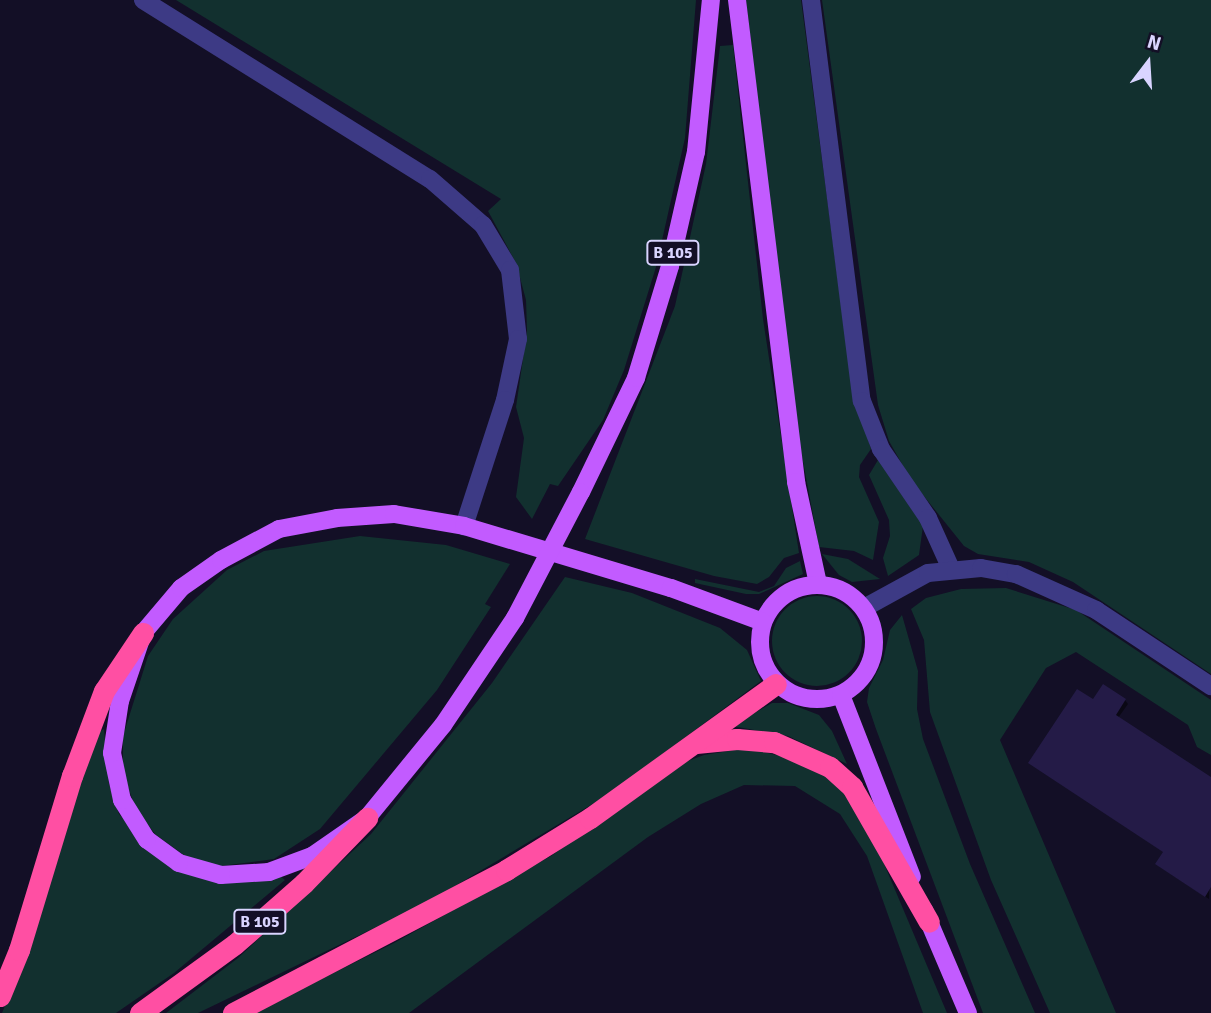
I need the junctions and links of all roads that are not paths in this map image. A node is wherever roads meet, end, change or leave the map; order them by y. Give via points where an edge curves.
1 (143, 0) edge
2 (710, 0) edge
3 (737, 0) edge
4 (811, 0) edge
5 (464, 526) junction
6 (951, 569) junction
7 (818, 584) junction
8 (864, 608) junction
9 (763, 622) junction
10 (144, 633) junction
11 (776, 684) junction
12 (1211, 686) edge
13 (841, 695) junction
14 (694, 743) junction
15 (367, 818) junction
16 (929, 922) junction
17 (0, 996) edge
18 (140, 1013) edge
19 (233, 1013) edge
20 (968, 1013) edge

1 - 5 street via 430,178 483,225 510,270 518,339 505,400
2 - 15 main road, B 105, bridge via 696,152 670,266 636,378 515,618 443,725
3 - 7 main road via 796,482
4 - 6 street via 862,401 881,449 928,518
5 - 9 main road
5 - 10 main road via 394,514 279,529 181,588
6 - 8 street via 928,573
6 - 12 street via 1016,574 1050,586 1096,610
7 - 8 main road via 836,587
7 - 9 main road via 785,595
8 - 13 main road via 872,623 873,657 855,686
9 - 11 main road via 760,650
10 - 15 main road via 120,701 112,753 122,800 147,840 180,863 221,875 269,872 312,856
10 - 17 highway via 104,691
11 - 13 main road via 810,699
11 - 14 highway
13 - 16 main road
14 - 16 highway via 774,742 830,767 852,788
14 - 19 highway via 590,818 506,870
15 - 18 highway, B 105 via 245,935
16 - 20 main road

